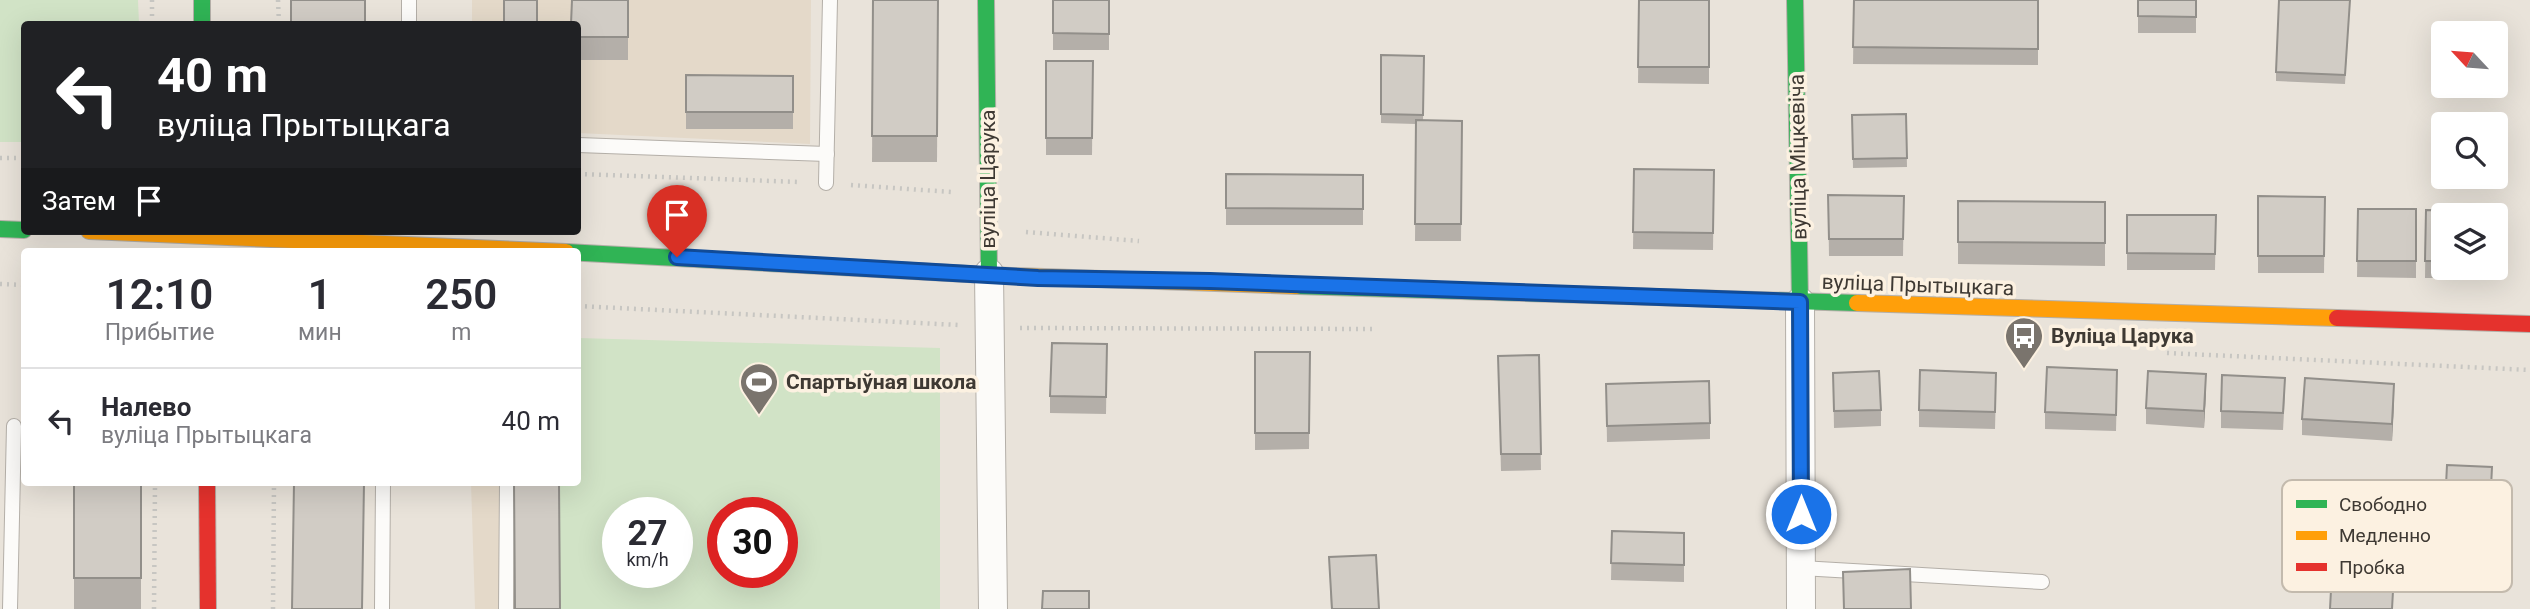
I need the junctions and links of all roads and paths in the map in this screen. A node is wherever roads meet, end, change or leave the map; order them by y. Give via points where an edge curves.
1 (152, 0) edge
2 (202, 0) edge
3 (278, 0) edge
4 (409, 0) edge
5 (830, 0) edge
6 (986, 0) edge
7 (1795, 0) edge
8 (152, 21) edge
9 (202, 21) edge
10 (279, 21) edge
11 (409, 21) edge
12 (581, 145) edge
13 (827, 154) junction
14 (0, 158) edge
15 (21, 158) edge
16 (581, 174) edge
17 (826, 183) junction
18 (989, 198) junction
19 (0, 229) edge
20 (21, 230) edge
21 (257, 235) edge
22 (1145, 241) dead end
23 (477, 248) edge
24 (581, 253) edge
25 (989, 273) junction
26 (0, 284) edge
27 (21, 285) edge
28 (1800, 302) junction
29 (581, 306) edge
30 (2530, 324) edge
31 (988, 326) junction
32 (1382, 329) dead end
33 (2153, 352) dead end
34 (2530, 370) edge
35 (14, 426) dead end
36 (155, 486) edge
37 (207, 486) edge
38 (274, 486) edge
39 (383, 486) edge
40 (507, 486) edge
41 (1801, 568) junction
42 (2042, 582) dead end
43 (10, 609) edge
44 (154, 609) edge
45 (208, 609) edge
46 (273, 609) edge
47 (382, 609) edge
48 (506, 609) edge
49 (993, 609) edge
50 (1801, 609) edge

1 - 8 path
2 - 9 main road
3 - 10 path
4 - 11 lane
5 - 13 lane
6 - 18 main road, вуліца Царука
7 - 28 main road, вуліца Міцкевіча
12 - 13 lane
13 - 17 lane
14 - 15 path
16 - 17 path
17 - 18 path
18 - 22 path via 1025,232
18 - 25 main road, вуліца Царука
19 - 20 main road
21 - 23 main road, вуліца Прытыцкага
24 - 25 main road, вуліца Прытыцкага
25 - 28 main road, вуліца Прытыцкага
25 - 31 street, вуліца Царука
26 - 27 path
28 - 30 main road, вуліца Прытыцкага
28 - 41 street, вуліца Міцкевіча
29 - 31 path
31 - 32 path
31 - 49 street, вуліца Царука
33 - 34 path
35 - 43 lane
36 - 44 path
37 - 45 main road
38 - 46 path
39 - 47 lane
40 - 48 lane
41 - 42 lane
41 - 50 street, вуліца Міцкевіча

